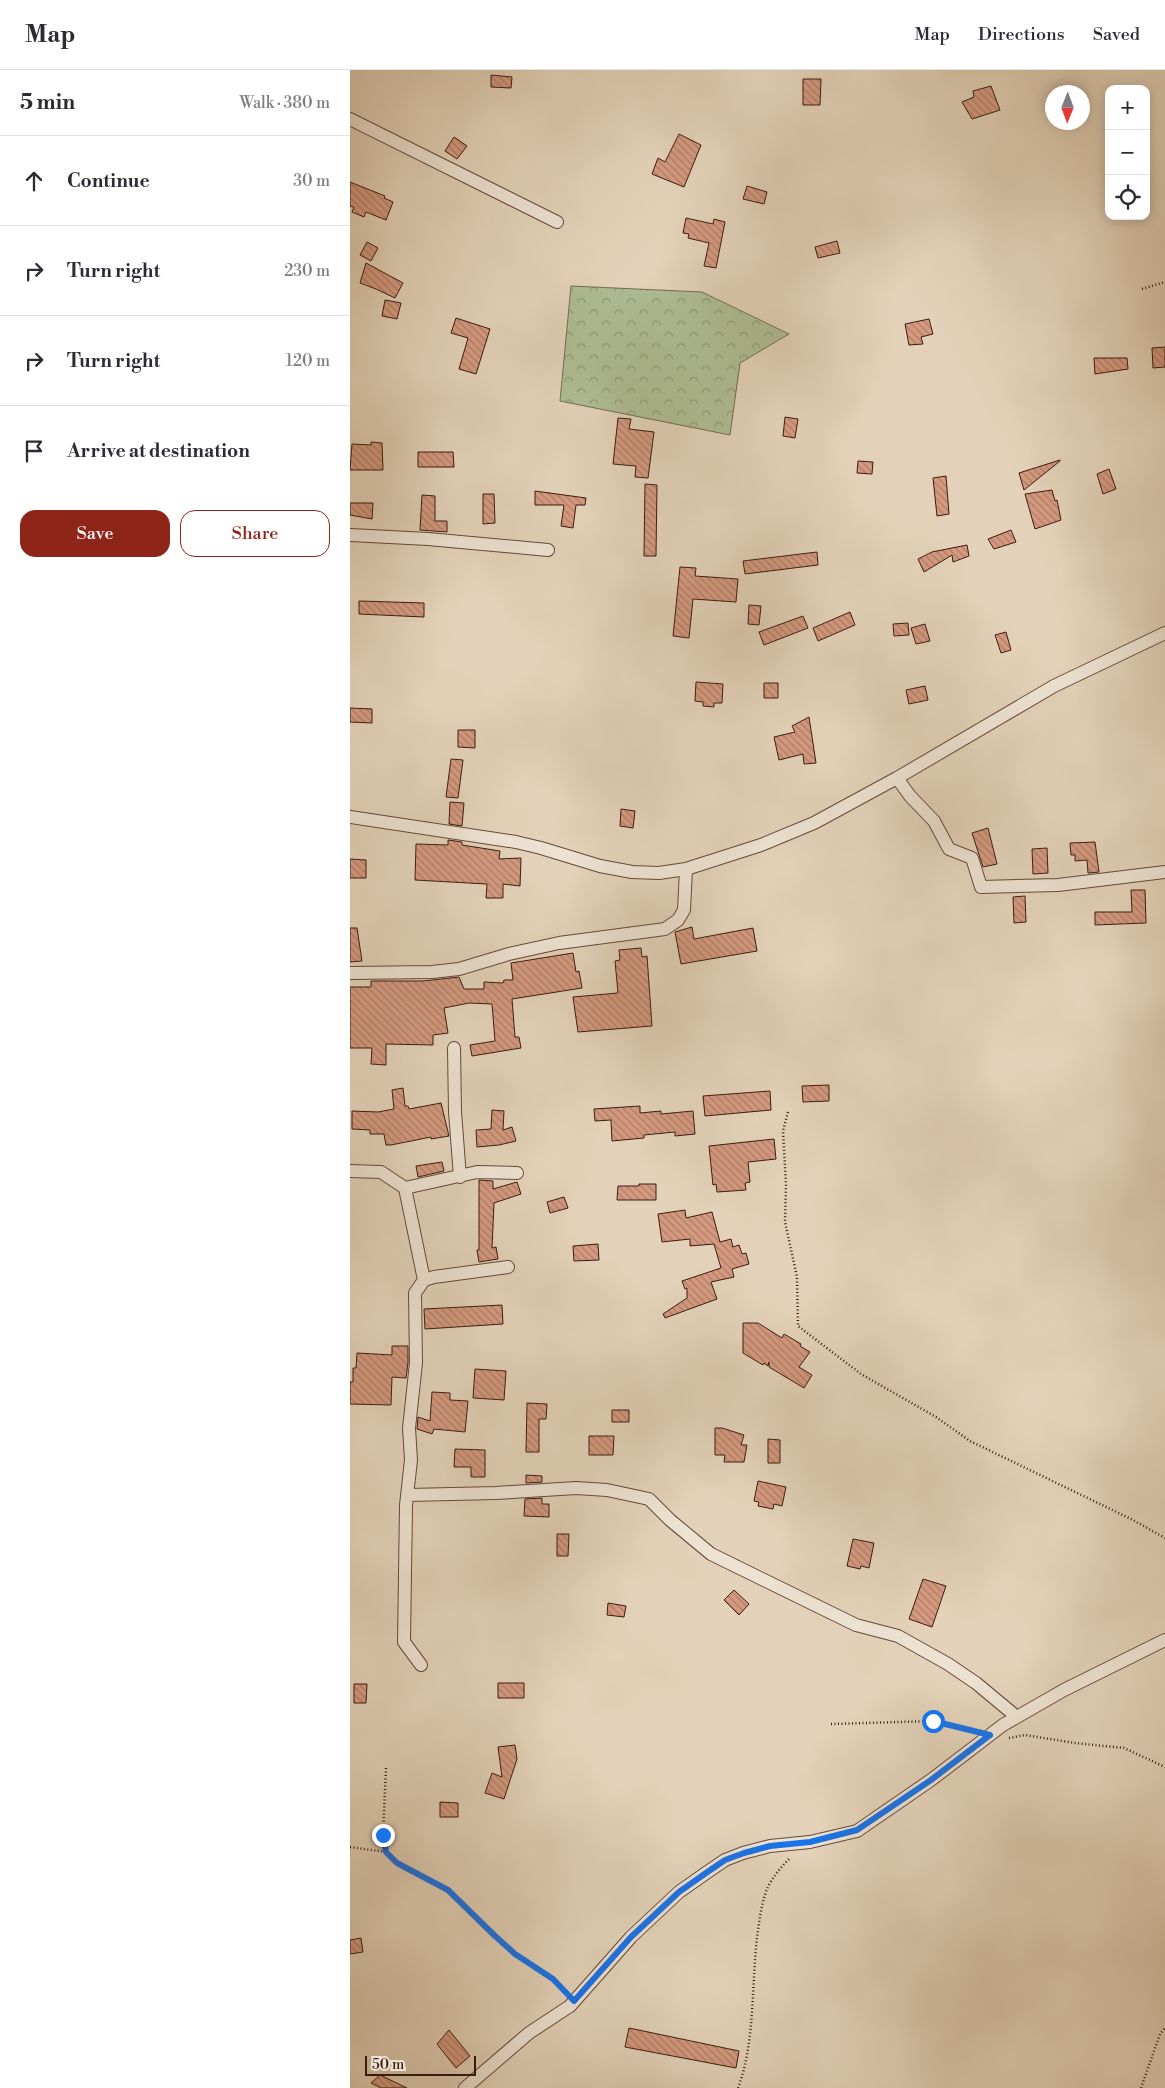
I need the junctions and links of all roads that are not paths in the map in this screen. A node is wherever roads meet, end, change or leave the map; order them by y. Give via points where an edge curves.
1 (350, 119) edge
2 (557, 222) dead end
3 (350, 535) edge
4 (548, 550) dead end
5 (1165, 633) edge
6 (897, 778) junction
7 (350, 817) edge
8 (686, 869) junction
9 (1165, 872) edge
10 (350, 973) edge
11 (454, 1048) dead end
12 (350, 1171) edge
13 (517, 1173) dead end
14 (460, 1177) junction
15 (405, 1188) junction
16 (508, 1267) dead end
17 (424, 1280) junction
18 (408, 1494) junction
19 (1165, 1640) edge
20 (421, 1665) dead end
21 (1012, 1713) dead end
22 (465, 2088) edge

1 - 2 street
3 - 4 street
5 - 6 street via 1054,686
6 - 8 street via 814,823 761,845
6 - 9 street via 934,822 949,849 972,858 981,887 1058,885
7 - 8 street via 516,842 632,872
8 - 10 street via 684,910 678,920 665,929 559,943 459,969
11 - 14 street
12 - 15 street via 380,1172
13 - 14 street via 477,1172
14 - 15 street
15 - 17 street
16 - 17 street
17 - 18 street via 415,1292 416,1363 409,1428
18 - 20 street via 404,1642
18 - 21 street via 576,1488 648,1498 711,1554 856,1625 898,1636 976,1682
19 - 22 street via 1064,1690 1003,1725 931,1780 857,1830 808,1842 770,1846 725,1860 679,1892 631,1937 574,2001 529,2033

